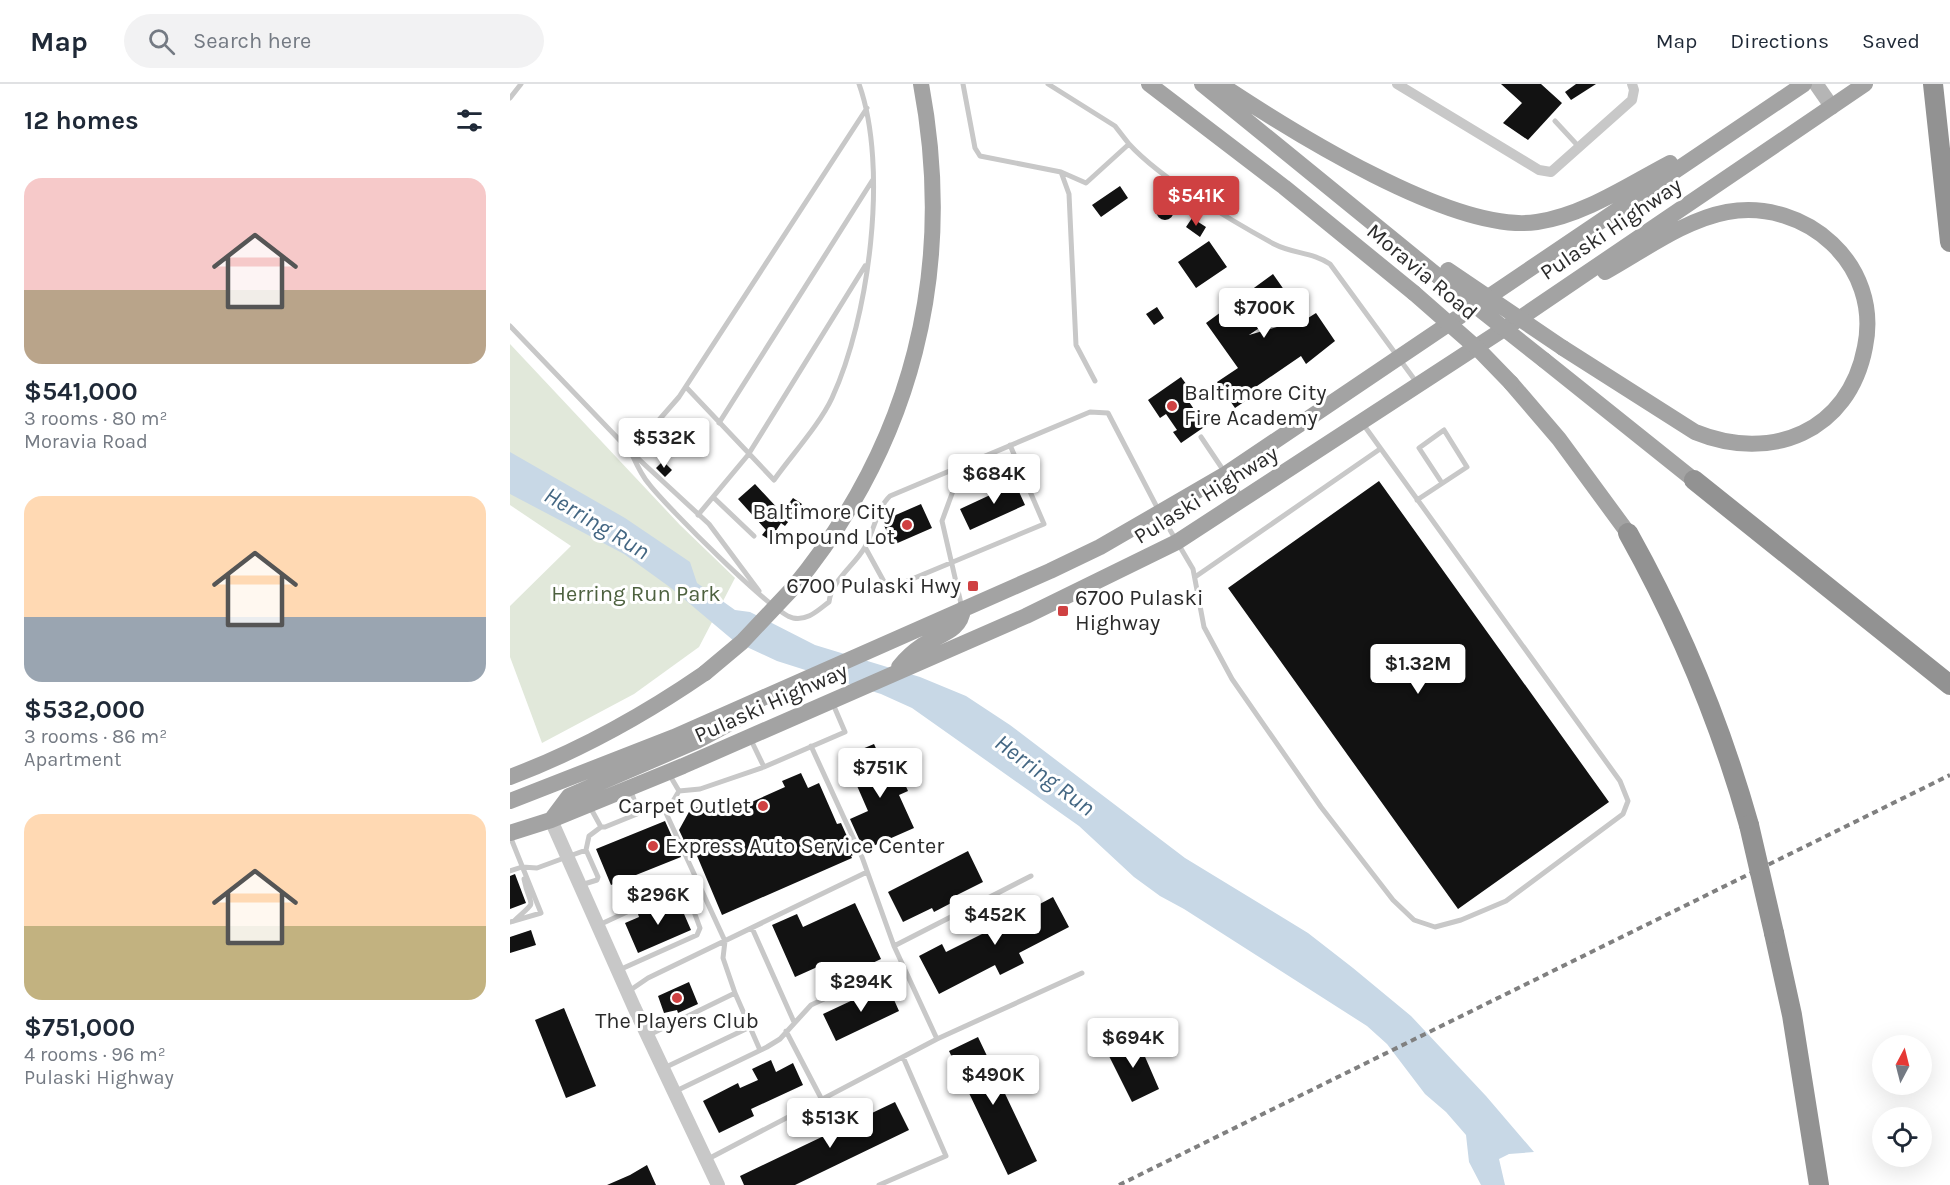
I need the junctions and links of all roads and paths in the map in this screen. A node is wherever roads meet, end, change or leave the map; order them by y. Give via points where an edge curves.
1 (521, 84) edge
2 (859, 84) edge
3 (921, 84) edge
4 (963, 84) edge
5 (1048, 84) edge
6 (1149, 84) edge
7 (1202, 84) edge
8 (1220, 84) edge
9 (1398, 84) edge
10 (1632, 84) edge
11 (1804, 84) edge
12 (1816, 84) edge
13 (1865, 84) edge
14 (1933, 84) edge
15 (510, 98) edge
16 (867, 107) junction
17 (1832, 107) junction
18 (1555, 121) dead end
19 (1742, 125) junction
20 (1129, 144) junction
21 (1580, 148) junction
22 (1061, 172) junction
23 (873, 180) junction
24 (1950, 242) edge
25 (867, 262) junction
26 (1444, 274) junction
27 (1513, 323) junction
28 (510, 326) edge
29 (1399, 359) junction
30 (1095, 381) dead end
31 (1418, 384) junction
32 (686, 387) junction
33 (1361, 422) junction
34 (719, 423) junction
35 (1201, 437) dead end
36 (1010, 445) junction
37 (1380, 449) junction
38 (631, 452) junction
39 (748, 455) junction
40 (971, 462) junction
41 (1226, 474) junction
42 (1694, 480) joint
43 (1442, 483) junction
44 (713, 497) junction
45 (1244, 500) junction
46 (1416, 500) junction
47 (1160, 513) junction
48 (698, 515) junction
49 (1628, 533) joint
50 (753, 536) dead end
51 (1177, 542) junction
52 (865, 547) junction
53 (952, 563) junction
54 (1195, 577) junction
55 (766, 601) junction
56 (963, 609) junction
57 (892, 674) junction
58 (1950, 685) edge
59 (784, 688) junction
60 (839, 698) junction
61 (750, 737) junction
62 (812, 746) junction
63 (764, 767) junction
64 (668, 772) junction
65 (510, 777) edge
66 (630, 788) junction
67 (678, 791) junction
68 (510, 801) edge
69 (589, 805) junction
70 (551, 820) junction
71 (601, 827) junction
72 (510, 834) edge
73 (586, 850) junction
74 (568, 857) junction
75 (522, 867) junction
76 (510, 871) edge
77 (867, 872) junction
78 (525, 874) junction
79 (1030, 876) dead end
80 (581, 885) junction
81 (512, 922) edge
82 (599, 924) junction
83 (752, 928) junction
84 (725, 941) junction
85 (894, 946) junction
86 (902, 963) junction
87 (618, 970) junction
88 (1082, 973) dead end
89 (628, 992) junction
90 (735, 993) junction
91 (794, 1022) junction
92 (748, 1028) junction
93 (786, 1032) junction
94 (647, 1035) junction
95 (937, 1040) junction
96 (760, 1050) junction
97 (903, 1057) junction
98 (664, 1068) junction
99 (675, 1092) junction
100 (822, 1098) junction
101 (706, 1160) junction
102 (718, 1185) edge
103 (879, 1185) edge
104 (1819, 1185) edge

1 - 15 lane
2 - 16 lane
3 - 65 main road, bridge via 934,204 930,279 916,354 869,477 835,534 792,589 749,635 705,673 633,719
4 - 22 lane via 975,148 980,156
5 - 20 lane via 1115,126
6 - 49 main road, Moravia Road, bridge via 1284,187 1479,350 1559,439
7 - 26 main road, Moravia Road
8 - 19 main road via 1285,127 1391,182 1473,215 1518,223 1578,210
9 - 21 street via 1532,166 1551,172
10 - 21 street via 1632,100
11 - 19 main road, Pulaski Highway
12 - 17 main road
13 - 17 main road, Pulaski Highway
14 - 24 highway
16 - 23 lane
16 - 32 lane
17 - 27 main road, Pulaski Highway
18 - 21 lane
19 - 29 main road, Pulaski Highway
20 - 22 lane via 1086,183
20 - 29 lane via 1159,171 1275,244 1316,255 1330,264
22 - 30 lane via 1069,194 1076,345
23 - 25 lane
23 - 34 lane
25 - 39 lane
25 - 39 lane via 853,344 831,400 774,480
26 - 27 main road, bridge via 1563,348 1695,432 1743,446 1770,444 1817,425 1850,389 1866,345 1864,302 1846,260 1816,228 1771,211 1726,212 1694,223
26 - 42 main road, bridge
27 - 31 main road, Pulaski Highway
28 - 38 lane
29 - 31 lane
29 - 41 main road, Pulaski Highway
31 - 33 main road, Pulaski Highway
32 - 34 lane
32 - 38 lane
33 - 37 lane
33 - 45 main road, Pulaski Highway
34 - 39 lane
35 - 41 lane
36 - 40 lane
36 - 47 lane via 1090,412 1107,413
36 - 53 lane via 1044,524
37 - 46 lane
37 - 54 lane
38 - 48 lane
38 - 55 lane via 648,484
39 - 44 lane
40 - 52 lane via 890,496 882,503
40 - 53 lane via 961,469 942,521
41 - 45 lane
41 - 47 main road, Pulaski Highway
42 - 58 highway
43 - 43 lane via 1467,466 1444,430 1419,448
43 - 46 lane
44 - 48 lane
44 - 50 lane
45 - 51 main road, Pulaski Highway
46 - 54 lane via 1620,781 1628,801 1623,814 1506,901 1461,920 1436,927 1414,920 1393,900 1321,807 1232,679 1204,627
47 - 51 lane
47 - 56 main road, Pulaski Highway via 1050,571
48 - 55 lane via 709,524
49 - 104 highway, bridge via 1702,681 1735,774 1792,1015
51 - 54 lane
51 - 57 main road, Pulaski Highway via 1065,598
52 - 53 lane via 888,589
52 - 55 lane via 830,592 829,602 812,615 792,618
53 - 56 lane
56 - 57 main road via 957,626 909,656
56 - 59 main road, Pulaski Highway
57 - 60 main road, Pulaski Highway
59 - 68 main road, Pulaski Highway via 604,766
59 - 70 main road via 697,741 569,796
60 - 61 main road, Pulaski Highway
60 - 62 lane via 845,732
61 - 63 lane
61 - 64 main road, Pulaski Highway
62 - 63 lane
62 - 77 lane
63 - 67 lane via 700,789
64 - 66 main road, Pulaski Highway
64 - 67 lane
66 - 69 main road, Pulaski Highway
66 - 71 lane via 637,814
67 - 84 lane via 666,813
69 - 70 main road, Pulaski Highway
69 - 71 lane
70 - 72 main road, Pulaski Highway
70 - 74 street
71 - 73 lane via 589,836
72 - 75 lane
73 - 74 lane
73 - 80 lane via 598,877
74 - 75 lane via 537,868
74 - 80 street
75 - 76 lane
75 - 78 lane
77 - 83 lane
77 - 85 lane
78 - 81 lane via 531,905
78 - 81 lane via 541,913
79 - 85 lane
80 - 82 street
82 - 87 street
82 - 87 lane via 678,888 686,890 700,928 697,935
83 - 84 lane
83 - 91 lane
84 - 89 lane via 648,978
84 - 90 lane via 723,958
85 - 86 lane
86 - 91 lane via 811,1005
86 - 95 lane
87 - 89 street
88 - 95 lane
89 - 94 street
90 - 92 lane
90 - 94 lane
91 - 93 lane
92 - 96 lane
92 - 98 lane
93 - 96 lane
93 - 100 lane
94 - 98 street
95 - 97 lane
96 - 99 lane
97 - 100 lane
97 - 103 lane via 946,1156
98 - 99 street
99 - 101 street
100 - 101 lane
101 - 102 street

